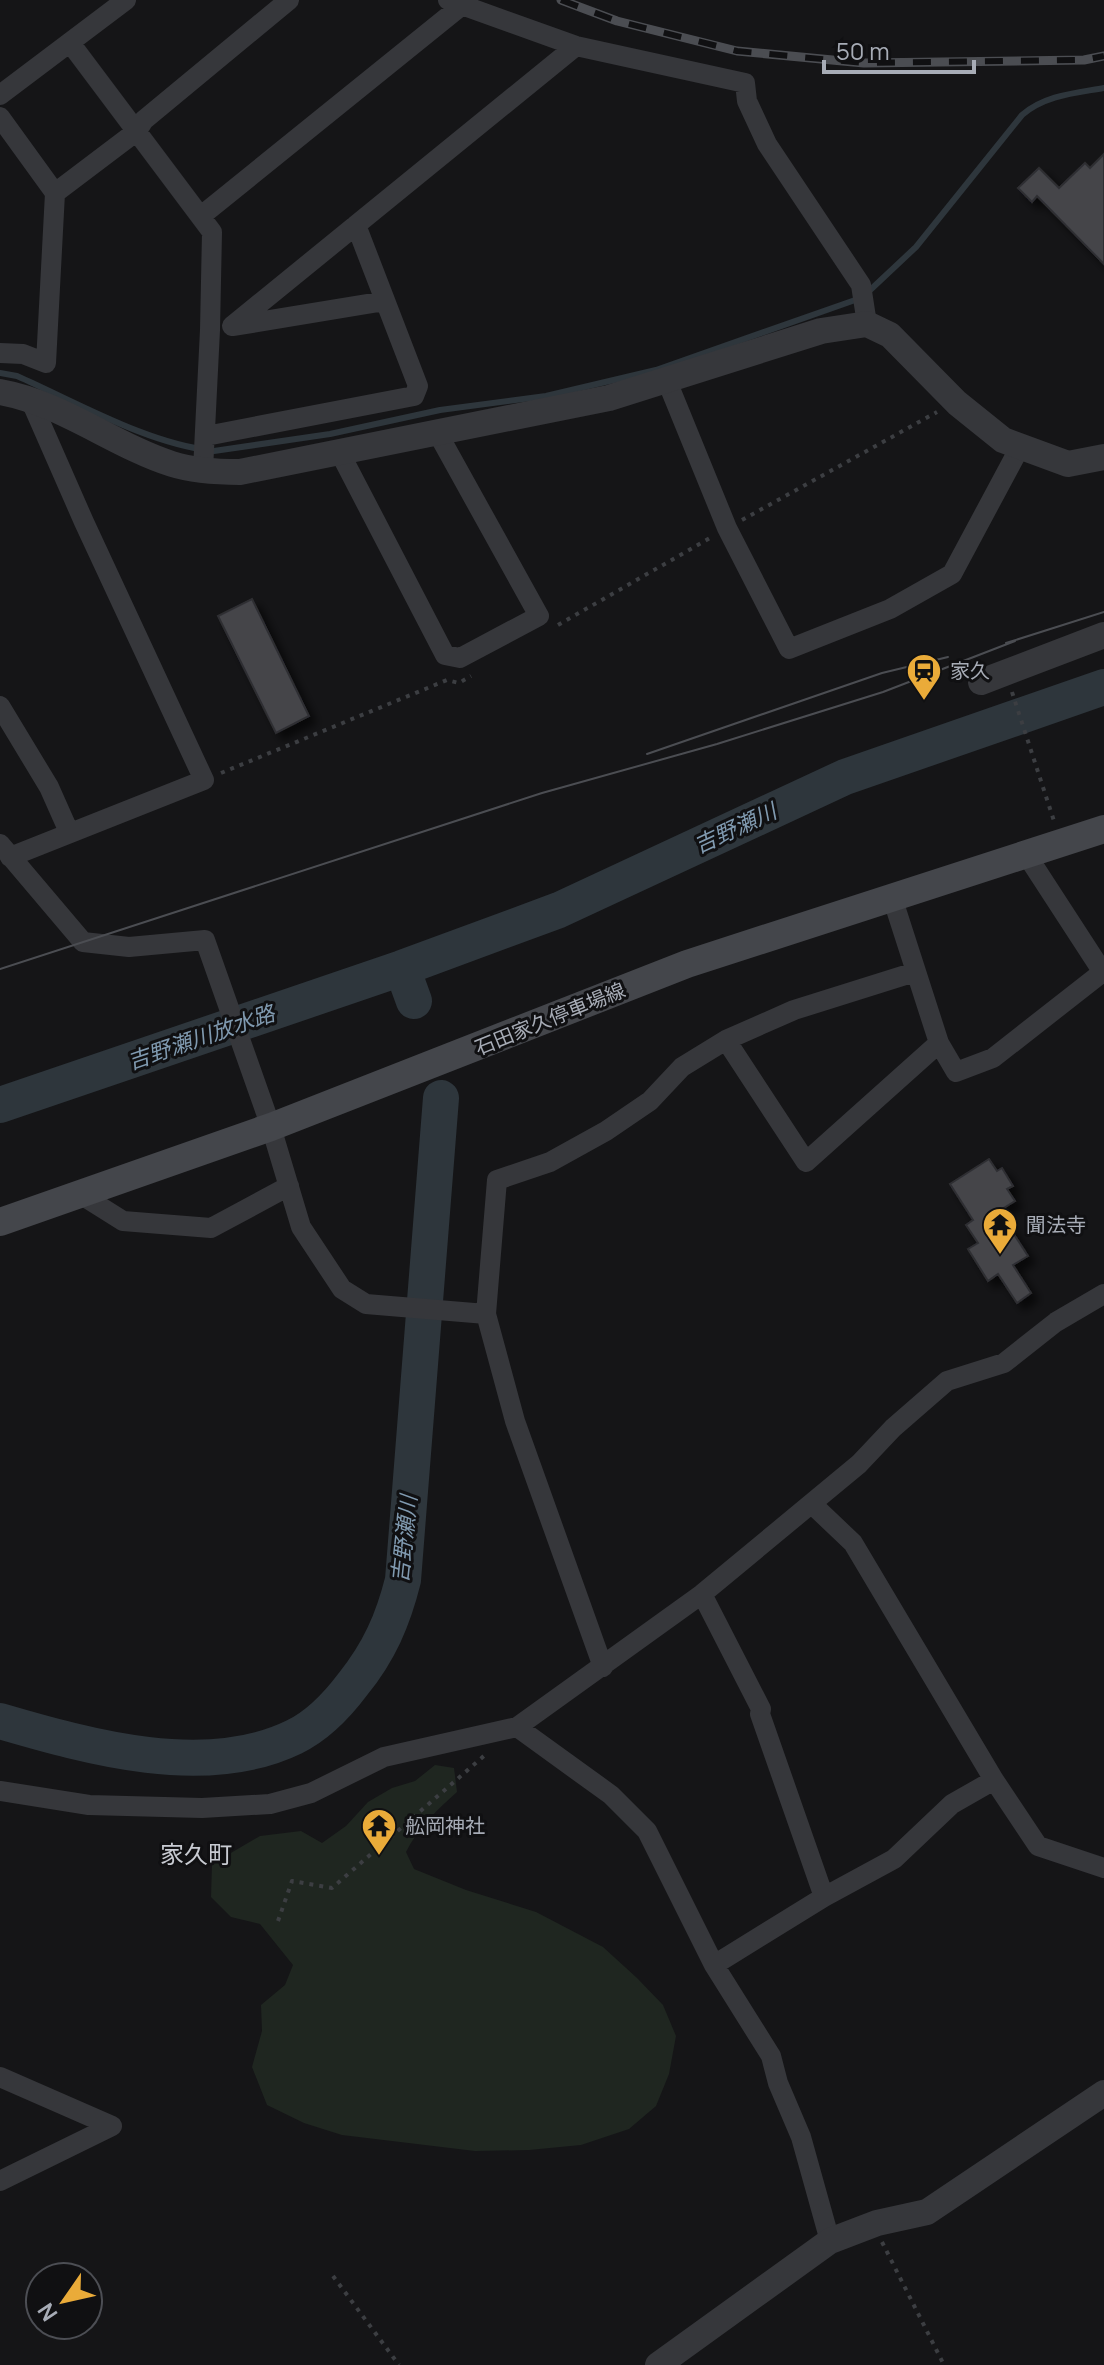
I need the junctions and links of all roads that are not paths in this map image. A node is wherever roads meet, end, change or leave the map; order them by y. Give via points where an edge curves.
1 (126, 0) edge
2 (289, 0) edge
3 (454, 3) edge
4 (71, 44) junction
5 (576, 46) junction
6 (0, 95) edge
7 (0, 117) edge
8 (137, 131) junction
9 (55, 193) junction
10 (201, 216) junction
11 (356, 225) junction
12 (385, 301) junction
13 (864, 305) junction
14 (232, 326) junction
15 (210, 330) junction
16 (0, 353) edge
17 (667, 381) junction
18 (0, 392) edge
19 (30, 399) junction
20 (437, 432) junction
21 (1020, 447) junction
22 (204, 451) junction
23 (340, 453) junction
24 (1104, 457) edge
25 (1104, 635) edge
26 (981, 682) dead end
27 (0, 706) edge
28 (1104, 829) edge
29 (69, 832) junction
30 (5, 850) edge
31 (1026, 854) junction
32 (892, 897) junction
33 (915, 972) junction
34 (1103, 972) edge
35 (726, 1040) junction
36 (939, 1043) junction
37 (271, 1127) junction
38 (289, 1186) junction
39 (80, 1194) junction
40 (0, 1222) edge
41 (1104, 1294) edge
42 (486, 1314) junction
43 (812, 1504) junction
44 (702, 1594) junction
45 (603, 1667) junction
46 (517, 1727) junction
47 (994, 1780) junction
48 (0, 1791) edge
49 (1104, 1868) edge
50 (824, 1897) junction
51 (714, 1965) junction
52 (0, 2077) edge
53 (1104, 2093) edge
54 (0, 2181) edge
55 (830, 2241) junction
56 (658, 2365) edge

1 - 4 street
2 - 8 street
3 - 5 street
3 - 10 street
4 - 6 street
4 - 8 street
5 - 11 street
5 - 13 street via 745,83 747,101 767,144
7 - 9 street
8 - 9 street
8 - 10 street
9 - 16 street via 46,363
10 - 15 street via 212,232
11 - 12 street
11 - 14 street
12 - 14 street
12 - 22 street via 418,386 414,396
13 - 17 street via 821,331
13 - 21 street via 957,403
14 - 15 street
15 - 22 street
17 - 20 street via 609,398
17 - 21 street via 727,528 789,649 890,609 952,574
18 - 19 street
19 - 22 street via 174,464
19 - 29 street via 204,780
20 - 23 street
20 - 23 street via 539,616 460,658 445,655
21 - 24 street via 1068,464
22 - 23 street via 253,470
25 - 26 street
27 - 29 street via 49,787
28 - 31 main road, 石田家久停車場線
29 - 30 street
30 - 37 street via 83,942 129,947 205,940
31 - 32 main road, 石田家久停車場線
31 - 34 street
32 - 33 street
32 - 37 main road, 石田家久停車場線 via 687,964
33 - 35 street via 794,1010
33 - 36 street
34 - 36 street via 993,1058 956,1072
35 - 36 street via 806,1162
35 - 42 street via 682,1067 650,1101 606,1131 550,1162 497,1180
37 - 38 street
37 - 39 main road, 石田家久停車場線
38 - 39 street via 211,1228 123,1221
38 - 42 street via 301,1227 342,1289 366,1304
39 - 40 main road, 石田家久停車場線
41 - 43 street via 1056,1322 1004,1363 947,1381
42 - 45 street via 515,1421
43 - 44 street
43 - 47 street via 853,1543
44 - 45 street
44 - 50 street via 761,1709
45 - 46 street
46 - 48 street via 384,1757 311,1793 270,1804 89,1805
46 - 51 street via 611,1795 647,1831
47 - 49 street via 1038,1846
47 - 50 street via 952,1804 894,1859
50 - 51 street
51 - 55 street via 771,2056
52 - 54 street via 112,2126
53 - 55 street via 927,2212
55 - 56 street

